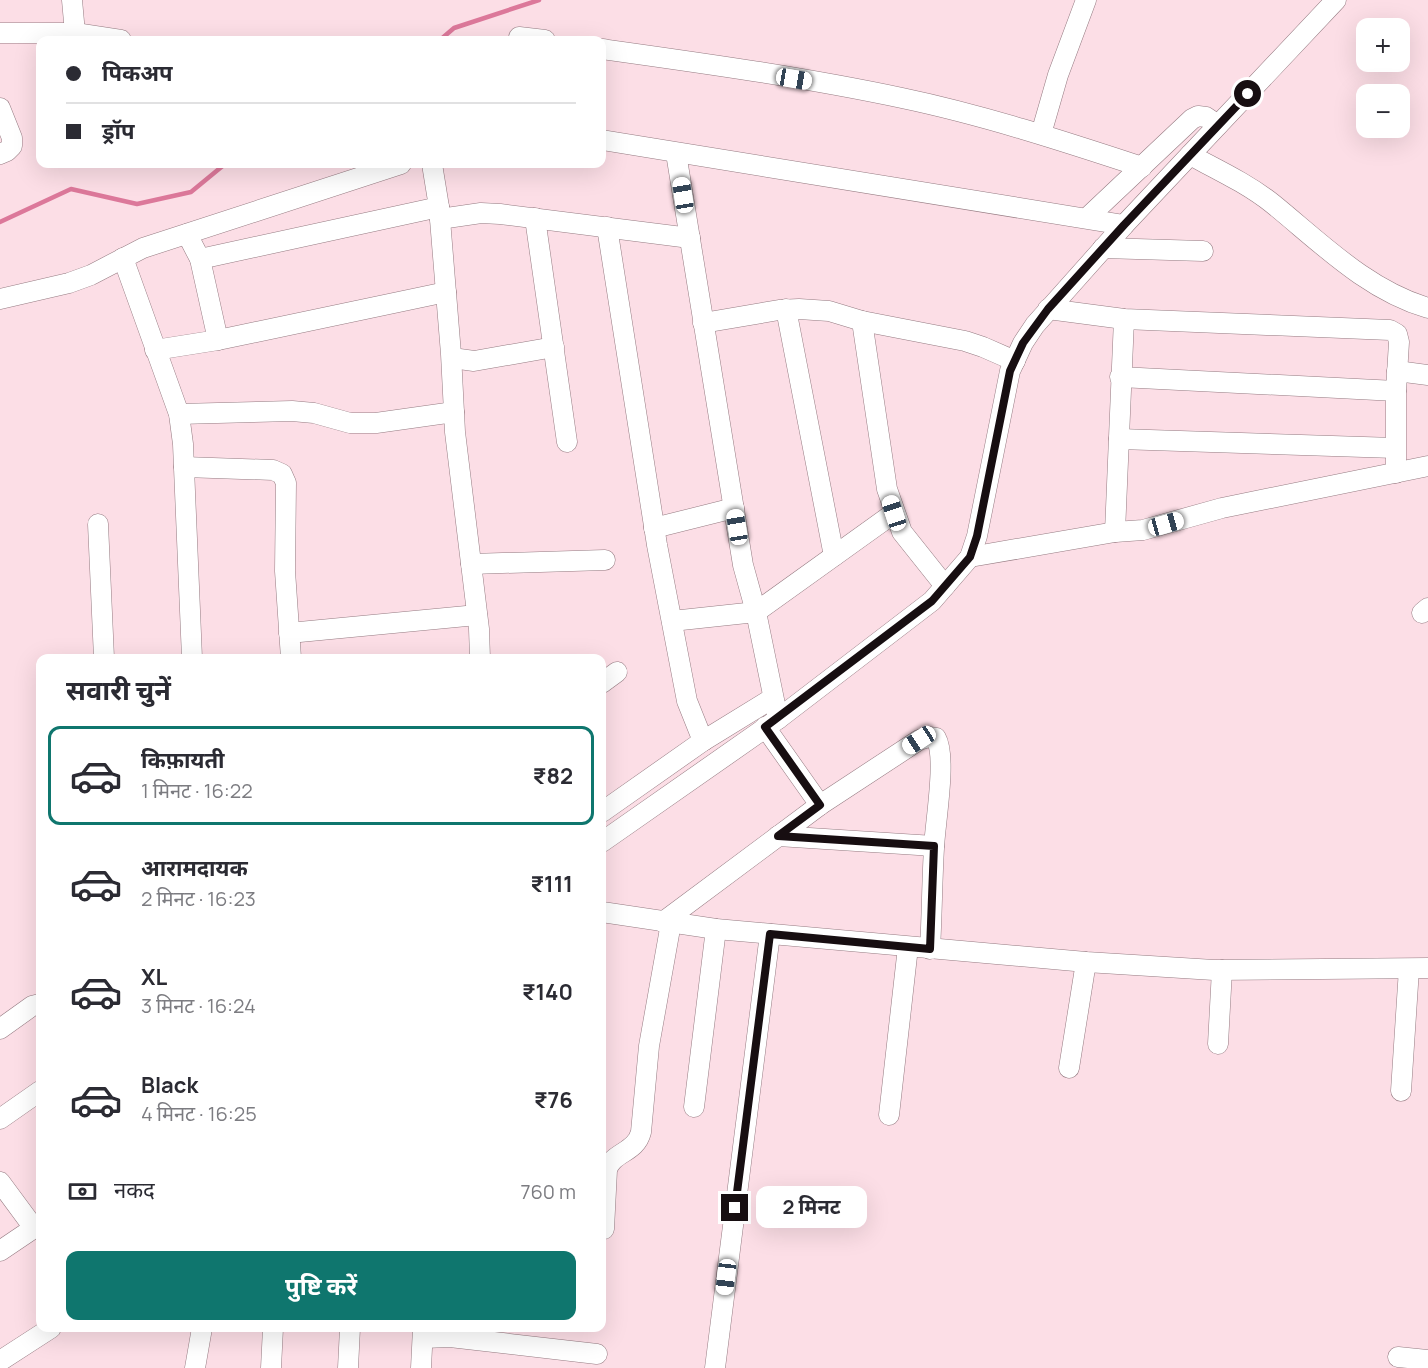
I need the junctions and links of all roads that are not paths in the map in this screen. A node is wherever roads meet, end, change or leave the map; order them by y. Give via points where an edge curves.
1 (72, 0) edge
2 (1086, 0) edge
3 (1336, 0) edge
4 (0, 33) edge
5 (75, 33) junction
6 (95, 36) edge
7 (606, 49) edge
8 (0, 108) edge
9 (1218, 125) junction
10 (1041, 134) junction
11 (606, 141) edge
12 (676, 153) junction
13 (0, 154) edge
14 (1190, 155) junction
15 (1142, 167) junction
16 (389, 168) edge
17 (433, 168) edge
18 (439, 213) junction
19 (536, 218) junction
20 (1087, 218) junction
21 (1124, 225) junction
22 (607, 227) junction
23 (187, 234) junction
24 (690, 238) junction
25 (1103, 248) junction
26 (1203, 251) dead end
27 (123, 258) junction
28 (200, 260) junction
29 (446, 292) junction
30 (0, 299) edge
31 (1428, 308) edge
32 (786, 309) junction
33 (1048, 309) junction
34 (1124, 319) junction
35 (862, 321) junction
36 (704, 323) junction
37 (218, 340) junction
38 (554, 347) junction
39 (155, 350) junction
40 (452, 358) junction
41 (1015, 361) junction
42 (1397, 371) junction
43 (1428, 375) edge
44 (1120, 377) junction
45 (1396, 391) junction
46 (454, 412) junction
47 (179, 414) junction
48 (1119, 440) junction
49 (567, 442) dead end
50 (1395, 448) junction
51 (1428, 466) edge
52 (184, 467) junction
53 (1396, 473) junction
54 (734, 508) junction
55 (894, 513) junction
56 (98, 524) dead end
57 (654, 528) junction
58 (1115, 532) junction
59 (834, 556) junction
60 (970, 557) junction
61 (605, 560) dead end
62 (471, 564) junction
63 (945, 586) junction
64 (756, 612) junction
65 (477, 615) junction
66 (672, 621) junction
67 (289, 633) junction
68 (104, 654) edge
69 (192, 654) edge
70 (291, 654) edge
71 (480, 654) edge
72 (774, 698) junction
73 (772, 723) junction
74 (703, 741) junction
75 (820, 805) junction
76 (606, 809) edge
77 (778, 836) junction
78 (606, 839) edge
79 (934, 846) junction
80 (606, 913) edge
81 (667, 922) junction
82 (716, 929) junction
83 (770, 934) junction
84 (908, 947) junction
85 (930, 949) junction
86 (1086, 962) junction
87 (1419, 969) edge
88 (1222, 970) junction
89 (36, 1005) edge
90 (0, 1029) edge
91 (1218, 1044) dead end
92 (1069, 1068) dead end
93 (1401, 1091) dead end
94 (36, 1094) edge
95 (694, 1107) dead end
96 (889, 1115) dead end
97 (0, 1119) edge
98 (0, 1182) edge
99 (606, 1190) edge
100 (36, 1225) edge
101 (36, 1227) edge
102 (0, 1251) edge
103 (45, 1332) edge
104 (201, 1332) edge
105 (273, 1332) edge
106 (350, 1332) edge
107 (423, 1333) edge
108 (597, 1354) dead end
109 (1398, 1357) dead end
110 (0, 1360) edge
111 (1428, 1360) edge
112 (195, 1368) edge
113 (271, 1368) edge
114 (348, 1368) edge
115 (421, 1368) edge
116 (715, 1368) edge

1 - 5 street
2 - 10 street
3 - 9 street
4 - 5 street
5 - 6 street
7 - 10 street via 902,98
8 - 13 street via 12,138 12,146
9 - 14 street
9 - 15 street via 1198,116
10 - 15 street
11 - 12 street
12 - 20 street
12 - 24 street
14 - 21 street
14 - 31 street via 1271,203 1338,259 1400,299
15 - 20 street
16 - 23 street
17 - 18 street
18 - 19 street
18 - 28 street
18 - 29 street
19 - 22 street
19 - 38 street
20 - 21 street
21 - 25 street
22 - 24 street
22 - 57 street
23 - 27 street
23 - 28 street
24 - 36 street
25 - 26 street
25 - 33 street
27 - 30 street via 69,283
27 - 39 street
28 - 37 street
29 - 37 street
29 - 40 street
32 - 35 street via 828,311
32 - 36 street
32 - 59 street
33 - 34 street
33 - 41 street
34 - 42 street via 1390,330 1397,334 1399,342
34 - 44 street
35 - 41 street via 965,341
35 - 55 street
36 - 54 street
37 - 39 street
38 - 40 street via 474,361
38 - 49 street
39 - 47 street
40 - 46 street
41 - 60 street
42 - 43 street
42 - 45 street
44 - 45 street
44 - 48 street
45 - 50 street
46 - 47 street via 376,423 350,423 292,411
46 - 62 street
47 - 52 street
48 - 50 street
48 - 58 street
50 - 53 street
51 - 53 street
52 - 67 street via 273,470 282,474 286,483
52 - 69 street
53 - 58 street via 1222,508 1143,530
54 - 57 street
54 - 64 street
55 - 59 street
55 - 63 street via 902,532
56 - 68 street
57 - 66 street
58 - 60 street
59 - 64 street
60 - 63 street
61 - 62 street
62 - 65 street
63 - 73 street via 932,601
64 - 66 street
64 - 72 street
65 - 67 street
65 - 71 street
66 - 74 street via 687,701
67 - 70 street
72 - 73 street
72 - 74 street
73 - 75 street
73 - 78 street
74 - 76 street
75 - 77 street
75 - 79 street via 919,740 936,738 940,761
77 - 79 street
77 - 81 street
79 - 85 street
80 - 81 street
81 - 82 street
81 - 99 street via 639,1140 609,1163
82 - 83 street
82 - 95 street
83 - 84 street
83 - 116 street
84 - 85 street
84 - 96 street
85 - 86 street
86 - 88 street
86 - 92 street
87 - 88 street
87 - 93 street
88 - 91 street
89 - 90 street
94 - 97 street
98 - 100 street
101 - 102 street
103 - 110 street
104 - 112 street
105 - 113 street
106 - 114 street
107 - 108 street
107 - 115 street
109 - 111 street

